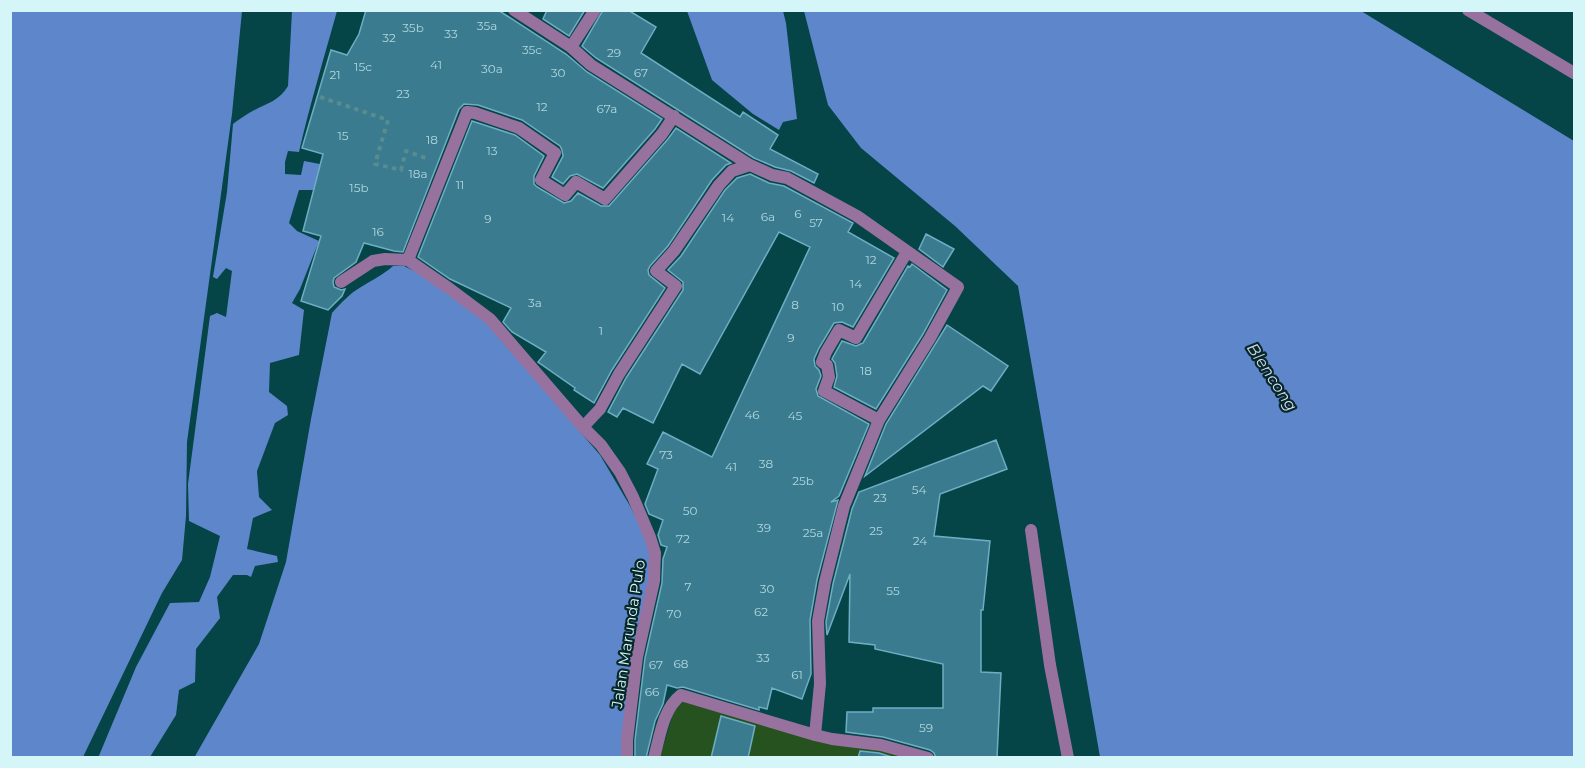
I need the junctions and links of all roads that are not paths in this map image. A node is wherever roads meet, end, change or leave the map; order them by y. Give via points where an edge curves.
1 (514, 10) edge
2 (595, 10) edge
3 (1468, 10) edge
4 (571, 47) junction
5 (1575, 73) edge
6 (674, 116) junction
7 (750, 165) junction
8 (907, 252) junction
9 (408, 260) junction
10 (341, 282) dead end
11 (879, 420) junction
12 (583, 428) junction
13 (1031, 530) dead end
14 (815, 735) junction
15 (627, 758) edge
16 (654, 758) edge
17 (928, 758) edge
18 (1068, 758) edge

1 - 4 street
2 - 4 street
3 - 5 street
4 - 6 street via 591,65
6 - 7 street
6 - 9 street via 605,199 576,182 566,195 541,180 555,153 519,128 466,112
7 - 8 street via 787,178 847,211
7 - 12 street via 732,171 719,185 656,271 676,286 600,409
8 - 11 street via 958,288
8 - 11 street via 856,338 839,330 822,362 827,365 829,377 824,391
9 - 10 street via 373,261
9 - 12 street, Jalan Marunda Pulo via 490,319
11 - 14 street via 844,506 825,582 818,621 820,684
12 - 15 street, Jalan Marunda Pulo via 620,472 655,553 654,581 637,657
13 - 18 street
14 - 16 street via 681,695 668,710
14 - 17 street via 881,745

